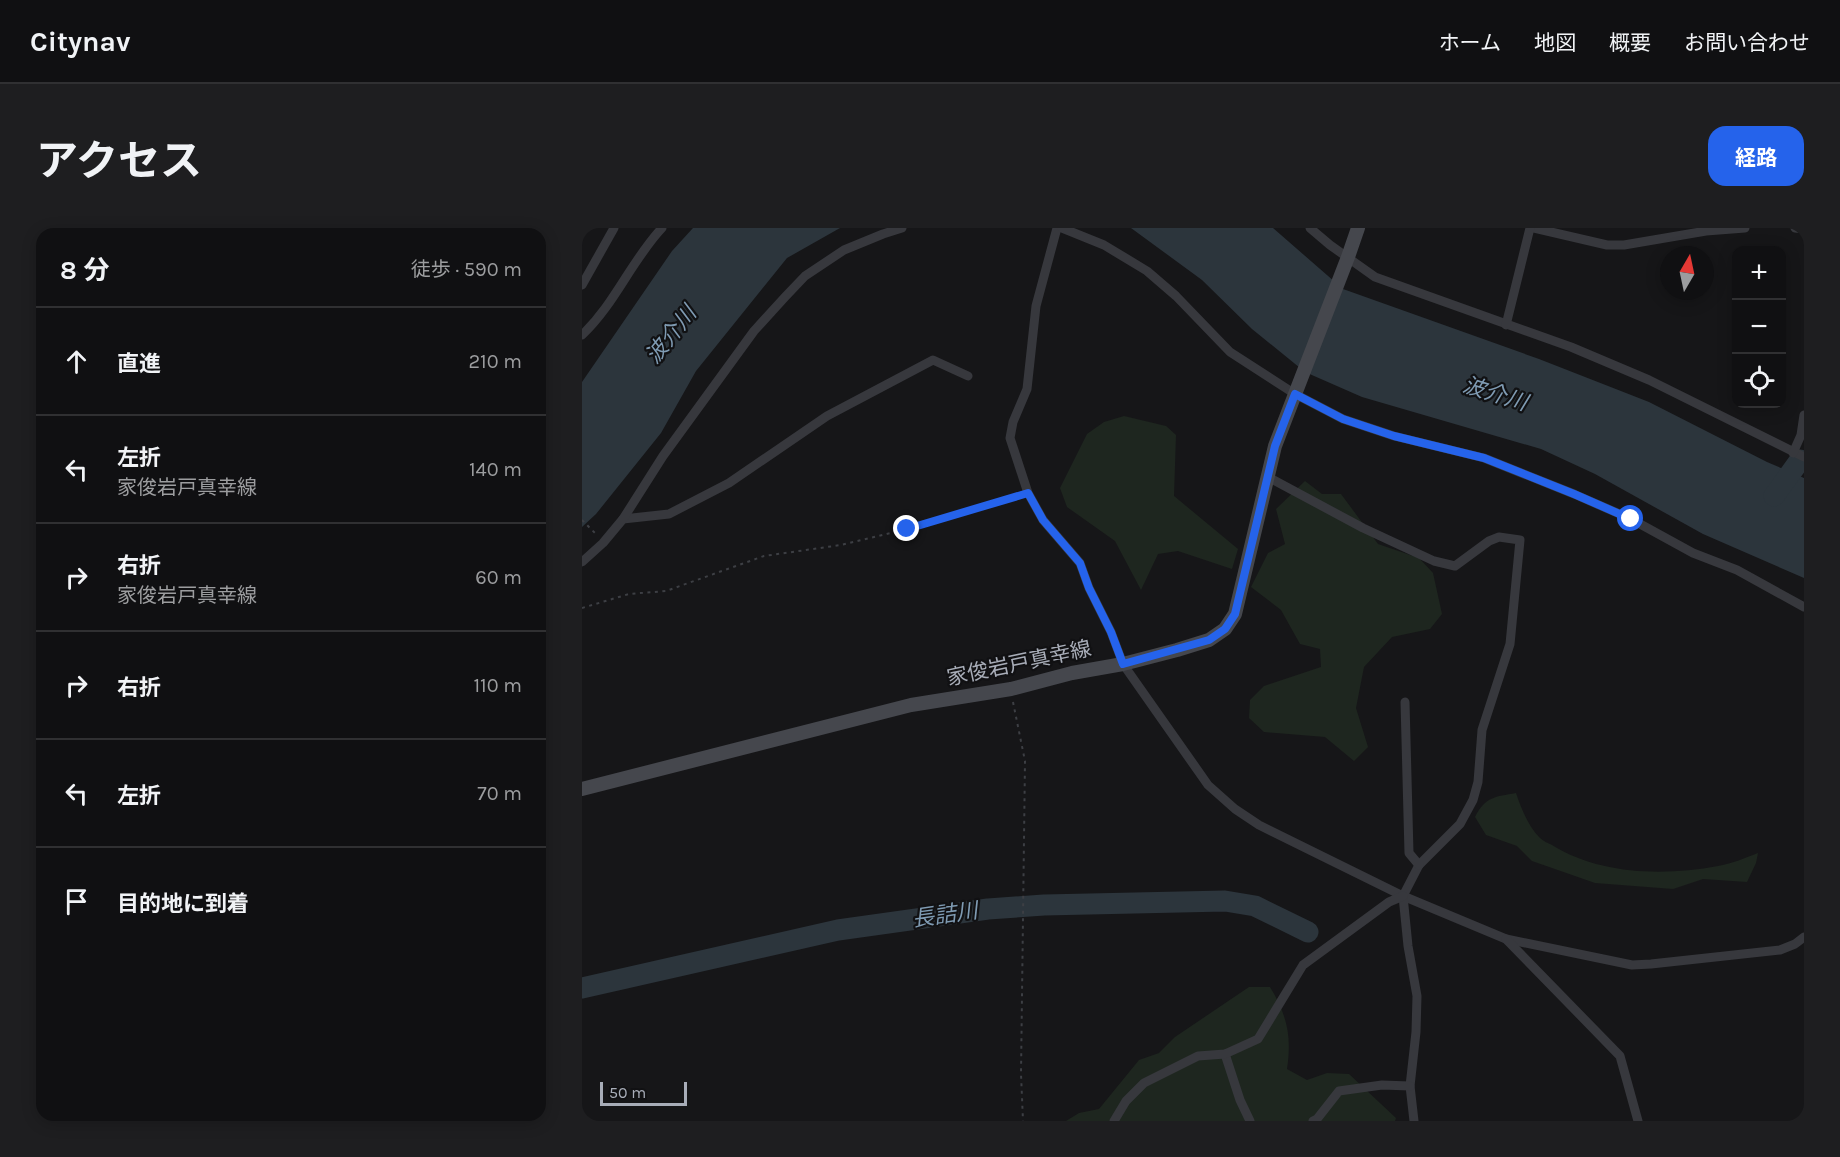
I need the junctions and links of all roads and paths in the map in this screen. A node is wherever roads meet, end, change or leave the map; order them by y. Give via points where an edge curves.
1 (614, 228) edge
2 (662, 228) edge
3 (902, 228) edge
4 (1057, 228) edge
5 (1062, 228) edge
6 (1310, 228) edge
7 (1358, 228) edge
8 (1532, 228) edge
9 (1745, 228) edge
10 (1795, 228) edge
11 (1804, 229) edge
12 (1346, 261) junction
13 (582, 285) edge
14 (1506, 325) junction
15 (582, 335) edge
16 (968, 376) dead end
17 (1296, 391) junction
18 (1804, 415) edge
19 (1793, 453) junction
20 (1804, 457) edge
21 (1268, 477) junction
22 (1028, 493) junction
23 (623, 519) junction
24 (582, 520) edge
25 (604, 541) junction
26 (582, 562) edge
27 (1804, 607) edge
28 (582, 608) edge
29 (1123, 664) junction
30 (1011, 689) junction
31 (1405, 702) dead end
32 (582, 789) edge
33 (1419, 865) junction
34 (1403, 896) junction
35 (1804, 937) edge
36 (1506, 939) junction
37 (1225, 1054) junction
38 (1410, 1086) junction
39 (1023, 1121) edge
40 (1114, 1121) edge
41 (1250, 1121) edge
42 (1313, 1121) edge
43 (1414, 1121) edge
44 (1638, 1121) edge

1 - 13 street
2 - 15 street
3 - 23 street via 844,250 805,276 754,331 663,456
4 - 22 street via 1036,306 1027,389 1010,438
5 - 17 street via 1104,244 1147,271 1230,352
6 - 12 street
7 - 12 main road, 家俊岩戸真幸線
8 - 9 street via 1607,245
8 - 14 street
10 - 11 street
12 - 14 street via 1375,277
12 - 17 main road, 家俊岩戸真幸線
14 - 19 street via 1649,380
16 - 23 street via 933,360 827,416 729,483 669,514
17 - 21 main road, 家俊岩戸真幸線
17 - 27 street via 1343,419 1484,458 1574,494 1693,553 1737,570
18 - 19 street
19 - 20 street
21 - 29 main road, 家俊岩戸真幸線 via 1235,614 1225,629 1209,640
21 - 33 street via 1434,561 1455,566 1489,541 1499,537 1520,540 1510,644 1482,730 1473,800 1460,824
22 - 28 path via 841,545 764,556 666,591 629,594
22 - 29 street via 1043,520 1080,563
23 - 25 street
24 - 25 path
25 - 26 street
29 - 30 main road, 家俊岩戸真幸線
29 - 34 street via 1208,785 1235,809 1259,825
30 - 32 main road, 家俊岩戸真幸線 via 901,708
30 - 39 path via 1025,761
31 - 33 street via 1409,853
33 - 34 street
34 - 36 street
34 - 37 street via 1303,965 1258,1039
34 - 38 street via 1417,996
35 - 36 street via 1780,950 1632,965
36 - 44 street via 1620,1056
37 - 40 street via 1198,1056 1143,1083
37 - 41 street
38 - 42 street via 1339,1091
38 - 43 street

